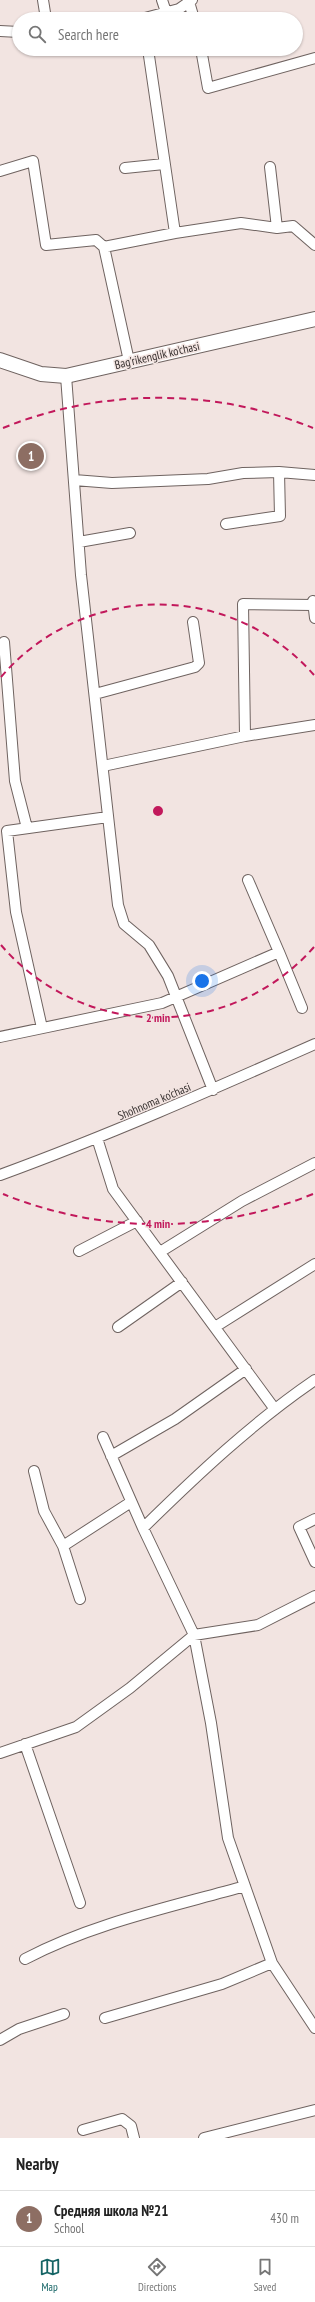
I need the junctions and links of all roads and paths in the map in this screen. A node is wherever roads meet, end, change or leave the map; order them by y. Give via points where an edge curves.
1 (43, 0) edge
2 (162, 0) edge
3 (190, 1) edge
4 (45, 12) edge
5 (166, 12) joint
6 (192, 12) edge
7 (0, 31) edge
8 (12, 32) edge
9 (149, 56) edge
10 (202, 56) edge
11 (315, 58) edge
12 (164, 164) junction
13 (270, 167) dead end
14 (125, 168) dead end
15 (0, 171) edge
16 (277, 228) junction
17 (176, 233) junction
18 (315, 245) edge
19 (104, 247) junction
20 (315, 319) edge
21 (0, 360) edge
22 (129, 361) junction
23 (66, 376) junction
24 (279, 472) junction
25 (315, 475) edge
26 (74, 480) junction
27 (226, 524) dead end
28 (130, 533) dead end
29 (79, 542) junction
30 (314, 603) edge
31 (315, 618) edge
32 (193, 622) dead end
33 (4, 642) dead end
34 (95, 694) junction
35 (315, 725) edge
36 (245, 736) junction
37 (103, 766) junction
38 (108, 817) junction
39 (27, 828) junction
40 (248, 880) dead end
41 (280, 952) junction
42 (177, 997) junction
43 (302, 1008) dead end
44 (42, 1028) junction
45 (0, 1037) edge
46 (315, 1044) edge
47 (213, 1090) junction
48 (97, 1138) junction
49 (315, 1163) edge
50 (0, 1176) edge
51 (137, 1221) junction
52 (79, 1251) dead end
53 (160, 1252) junction
54 (315, 1264) edge
55 (182, 1282) junction
56 (118, 1327) dead end
57 (215, 1327) junction
58 (246, 1369) junction
59 (315, 1380) edge
60 (274, 1408) junction
61 (102, 1437) dead end
62 (111, 1456) junction
63 (34, 1471) dead end
64 (131, 1502) junction
65 (315, 1519) edge
66 (143, 1528) junction
67 (63, 1546) junction
68 (315, 1562) edge
69 (315, 1596) edge
70 (80, 1599) dead end
71 (194, 1635) junction
72 (25, 1744) junction
73 (0, 1753) edge
74 (245, 1886) junction
75 (80, 1903) dead end
76 (25, 1959) dead end
77 (272, 1963) junction
78 (64, 2014) dead end
79 (105, 2018) dead end
80 (315, 2028) edge
81 (0, 2040) edge
82 (315, 2110) edge
83 (83, 2130) dead end
84 (134, 2138) edge
85 (204, 2138) edge

1 - 4 street
2 - 5 street
3 - 5 street via 179,9
3 - 6 street
7 - 8 street
9 - 12 street
10 - 11 street via 208,88
12 - 14 street
12 - 17 street
13 - 16 street
15 - 19 street via 33,161 46,245 96,240
16 - 17 street via 241,223
16 - 18 street via 293,226
17 - 19 street
19 - 22 street
20 - 22 main road, Bag'rikenglik ko'chasi
21 - 23 main road, Bag'rikenglik ko'chasi via 41,374
22 - 23 main road, Bag'rikenglik ko'chasi
23 - 26 street
24 - 25 street
24 - 26 street via 243,473 208,479 112,483
24 - 27 street via 280,516
26 - 29 street
28 - 29 street
29 - 34 street
30 - 31 street
30 - 36 street via 243,604
32 - 34 street via 199,663 195,667
33 - 39 street via 15,781
34 - 37 street
35 - 36 street
36 - 37 street
37 - 38 street
38 - 39 street
38 - 42 street via 118,905 124,924 149,945 168,976
39 - 44 street via 7,831 6,835 18,918
40 - 41 street
41 - 42 street
41 - 43 street
42 - 44 street via 136,1010
42 - 47 street
44 - 45 street
46 - 47 street, Shohnoma ko'chasi
47 - 48 street, Shohnoma ko'chasi
48 - 50 street, Shohnoma ko'chasi
48 - 51 street via 113,1188
49 - 53 street via 242,1201
51 - 52 street
51 - 53 street
53 - 55 street
54 - 57 street
55 - 56 street
55 - 57 street
57 - 58 street
58 - 60 street
58 - 62 street via 175,1419
59 - 60 street
60 - 66 street via 189,1483
61 - 62 street
62 - 64 street
63 - 67 street via 44,1511
64 - 66 street
64 - 67 street
65 - 68 street via 299,1527
66 - 71 street
67 - 70 street
69 - 71 street via 258,1625
71 - 72 street via 130,1688 76,1726
71 - 74 street via 211,1723 228,1838
72 - 73 street
72 - 75 street
74 - 76 street via 56,1942
74 - 77 street
77 - 79 street via 222,1984
77 - 80 street
78 - 81 street via 19,2029
82 - 85 street
83 - 84 street via 122,2119 131,2126

